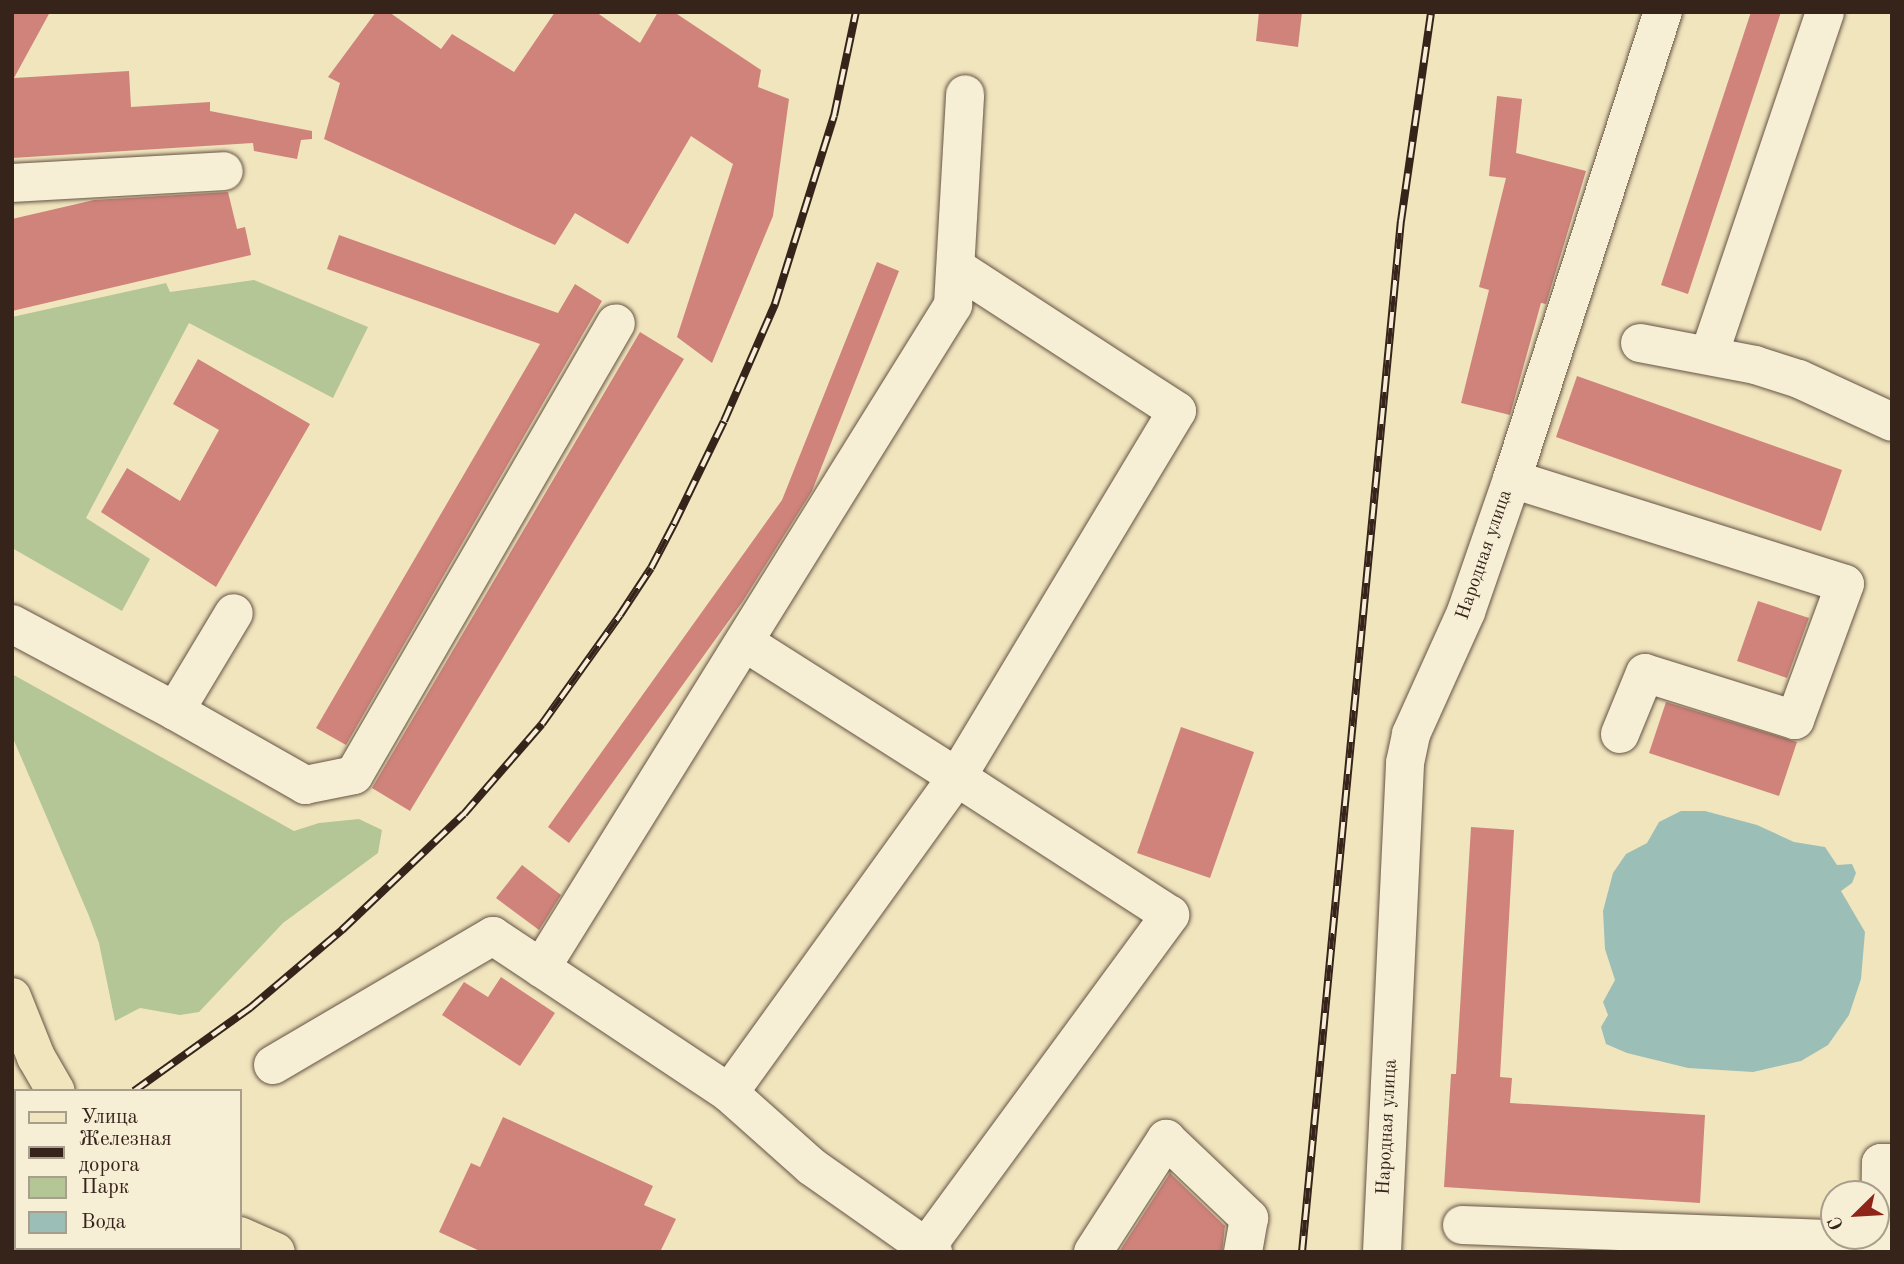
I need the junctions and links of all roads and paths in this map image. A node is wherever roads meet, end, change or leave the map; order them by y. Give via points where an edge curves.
1 (1664, 12) edge
2 (1825, 12) edge
3 (965, 94) dead end
4 (224, 171) dead end
5 (12, 183) edge
6 (957, 268) junction
7 (616, 323) dead end
8 (1640, 343) dead end
9 (1709, 355) junction
10 (1892, 422) edge
11 (1512, 480) junction
12 (234, 613) dead end
13 (12, 624) edge
14 (744, 642) junction
15 (175, 711) junction
16 (1620, 734) dead end
17 (957, 777) junction
18 (541, 968) junction
19 (12, 997) edge
20 (24, 1062) edge
21 (273, 1065) dead end
22 (54, 1089) edge
23 (729, 1093) junction
24 (1892, 1163) edge
25 (1881, 1180) edge
26 (1462, 1226) dead end
27 (242, 1237) edge
28 (1607, 1242) edge
29 (1820, 1246) edge
30 (930, 1249) edge
31 (276, 1252) edge
32 (1093, 1252) edge
33 (1243, 1252) edge
34 (1382, 1252) edge

1 - 11 lane
2 - 9 lane
3 - 6 lane
4 - 5 lane
6 - 14 lane via 953,305
6 - 17 lane via 1177,411
7 - 15 lane via 354,775 305,785
8 - 9 lane
9 - 10 lane via 1799,379
11 - 16 lane, Народная улица via 1845,584 1795,720 1645,673
11 - 34 lane, Народная улица via 1466,612 1411,734 1405,764
12 - 15 lane
13 - 15 lane
14 - 17 lane
14 - 18 lane
17 - 23 lane
17 - 30 lane via 1170,915
18 - 21 lane via 493,936
18 - 23 lane
19 - 20 main road
20 - 22 main road
23 - 30 lane via 811,1167
24 - 25 lane via 1881,1163
26 - 28 lane
27 - 31 main road
28 - 29 lane
32 - 33 lane via 1166,1139 1249,1218

